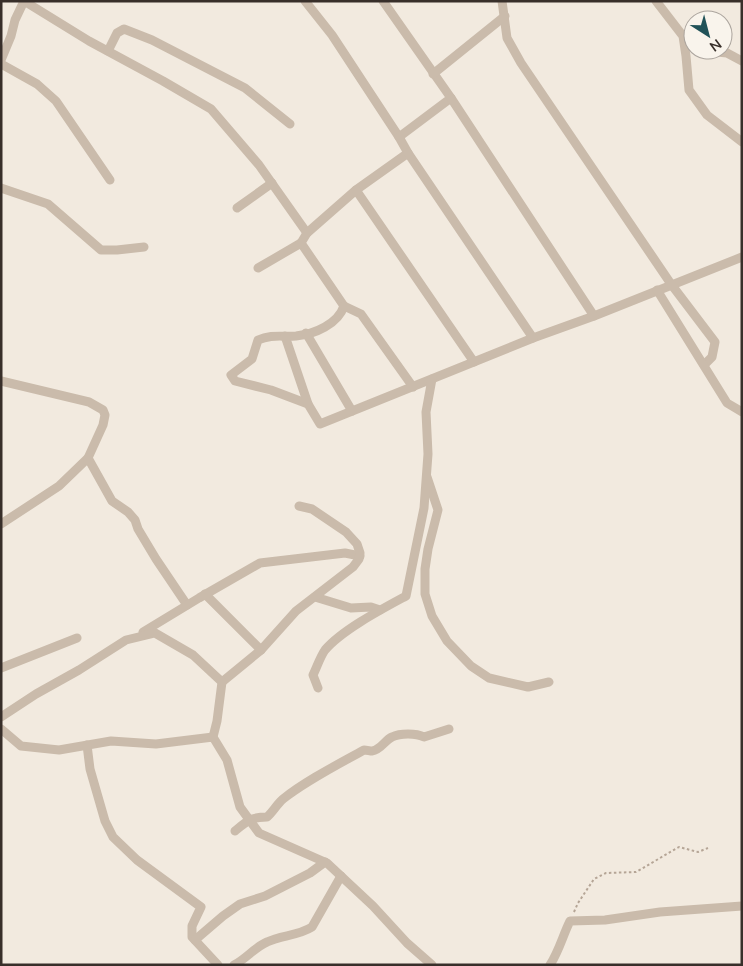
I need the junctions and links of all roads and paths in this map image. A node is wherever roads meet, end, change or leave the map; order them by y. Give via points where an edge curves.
1 (24, 1) edge
2 (304, 1) edge
3 (384, 1) edge
4 (502, 1) edge
5 (656, 1) edge
6 (505, 16) junction
7 (683, 36) edge
8 (108, 51) junction
9 (689, 60) edge
10 (1, 62) edge
11 (433, 74) junction
12 (451, 98) junction
13 (290, 124) dead end
14 (399, 137) junction
15 (742, 142) edge
16 (408, 154) junction
17 (110, 180) dead end
18 (272, 183) junction
19 (1, 188) edge
20 (356, 190) junction
21 (237, 208) dead end
22 (307, 233) junction
23 (301, 243) junction
24 (144, 247) dead end
25 (742, 256) edge
26 (258, 268) dead end
27 (671, 284) junction
28 (657, 290) junction
29 (344, 306) junction
30 (594, 316) junction
31 (306, 334) junction
32 (285, 336) junction
33 (533, 338) junction
34 (474, 362) junction
35 (704, 365) junction
36 (432, 379) junction
37 (1, 381) edge
38 (413, 387) junction
39 (308, 404) junction
40 (352, 411) junction
41 (742, 412) edge
42 (88, 458) junction
43 (426, 475) junction
44 (299, 506) dead end
45 (1, 524) edge
46 (360, 556) junction
47 (205, 594) junction
48 (315, 597) junction
49 (187, 605) junction
50 (380, 610) junction
51 (77, 638) dead end
52 (135, 638) junction
53 (261, 650) junction
54 (1, 668) edge
55 (222, 682) junction
56 (549, 682) dead end
57 (318, 688) dead end
58 (1, 717) edge
59 (1, 729) edge
60 (449, 729) dead end
61 (213, 737) junction
62 (87, 745) junction
63 (250, 819) junction
64 (234, 831) dead end
65 (708, 848) dead end
66 (325, 862) junction
67 (341, 876) junction
68 (742, 906) edge
69 (570, 921) junction
70 (195, 940) junction
71 (218, 965) edge
72 (234, 965) edge
73 (432, 965) edge
74 (550, 965) edge

1 - 8 street
1 - 10 street via 14,20
2 - 14 street via 332,35
3 - 11 street
4 - 6 street
5 - 7 street
6 - 11 street
6 - 27 street via 507,38 521,63
8 - 13 street via 117,33 124,29 152,40 245,88
8 - 18 street via 210,109
9 - 15 street via 689,90 707,115
10 - 17 street via 37,84 56,101
11 - 12 street
12 - 14 street
12 - 30 street
14 - 16 street
16 - 20 street
16 - 33 street
18 - 21 street
18 - 22 street
19 - 24 street via 48,204 101,250
20 - 22 street
20 - 34 street
22 - 23 street
23 - 26 street
23 - 29 street
25 - 27 street
27 - 28 street
27 - 35 street via 715,342 712,357
28 - 30 street
28 - 35 street
29 - 31 street via 340,315 324,328
29 - 38 street via 361,314
30 - 33 street
31 - 32 street
31 - 40 street
32 - 39 street
32 - 39 street via 267,336 258,340 252,359 231,375 235,381
33 - 34 street
34 - 36 street
35 - 41 street via 727,403
36 - 38 street
36 - 43 street via 426,412
37 - 42 street via 88,402 103,410 103,425
38 - 40 street
39 - 40 street via 320,424
42 - 45 street via 59,486
42 - 49 street via 112,500 135,520
43 - 50 street via 424,508 406,596
43 - 56 street via 438,510 428,549 425,594 432,616 447,642 471,666 489,678 528,687
44 - 46 street via 312,509 346,532 357,544
46 - 47 street via 344,554 260,564
46 - 48 street via 353,567
47 - 49 street
47 - 53 street
48 - 50 street via 351,608
48 - 53 street via 296,611
49 - 52 street
50 - 57 street via 337,638 324,652 313,675
51 - 54 street
52 - 55 street via 155,633 193,655
52 - 58 street via 126,640
53 - 55 street
55 - 61 street
59 - 62 street via 21,746 59,750
60 - 63 street via 424,737 412,734 392,737 374,751 364,750 308,782 280,801 267,817
61 - 62 street via 156,744 112,742
61 - 63 street via 227,760 240,807
62 - 70 street via 90,769 113,837 137,860 201,907 192,926
63 - 64 street
63 - 66 street via 259,833
65 - 69 path via 698,852 679,847 636,872 606,873 594,879
66 - 67 street
66 - 70 street via 265,896 240,904
67 - 72 street via 312,927 267,942
67 - 73 street
68 - 69 street
69 - 74 street
70 - 71 street

